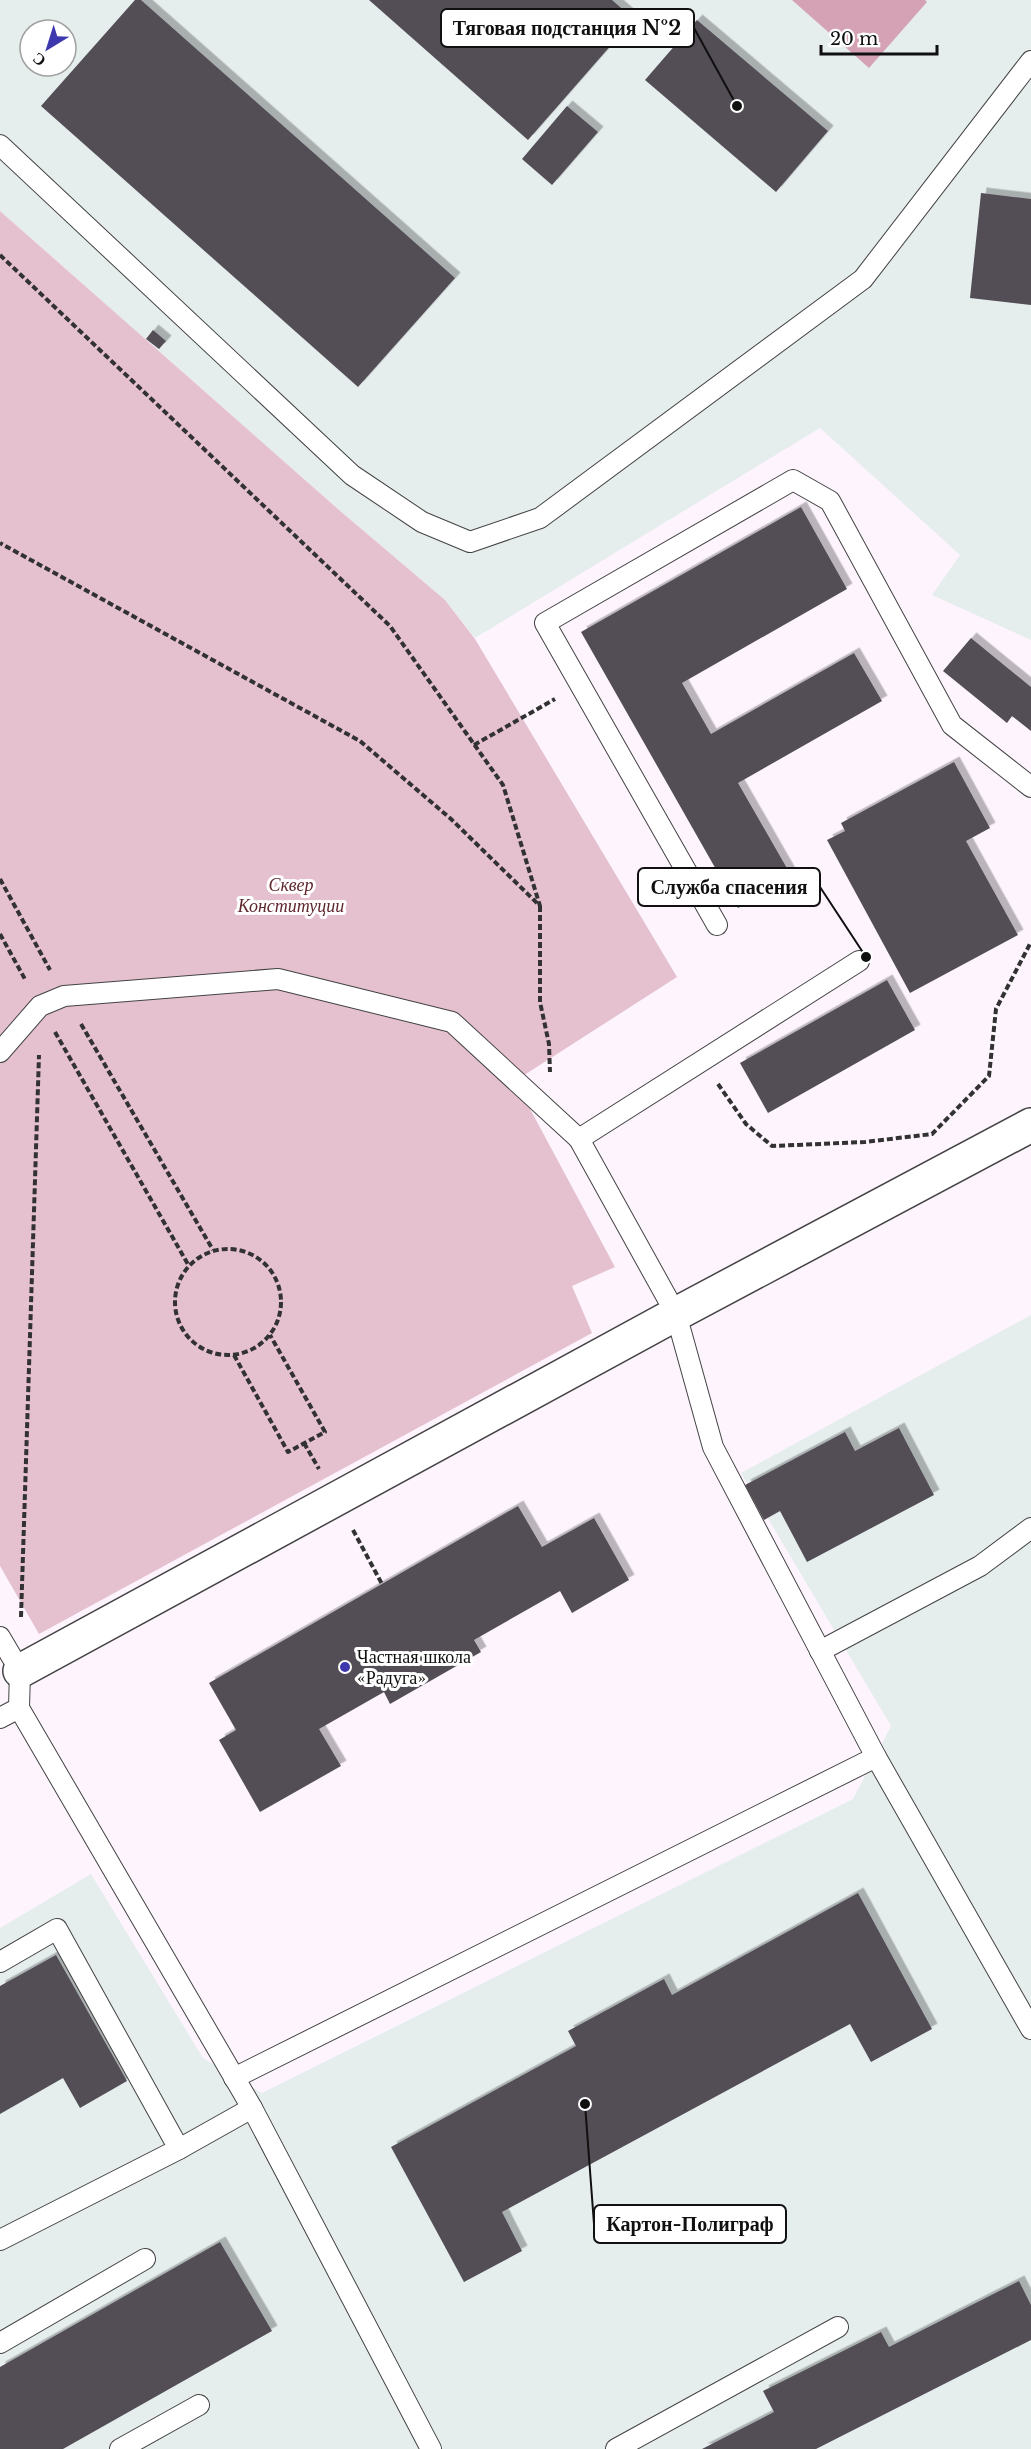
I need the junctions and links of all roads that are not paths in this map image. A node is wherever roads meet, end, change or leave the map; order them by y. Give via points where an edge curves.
1 (1031, 61) edge
2 (0, 145) edge
3 (1031, 787) edge
4 (717, 925) dead end
5 (859, 961) dead end
6 (0, 1052) edge
7 (1031, 1125) edge
8 (579, 1139) junction
9 (676, 1314) junction
10 (1031, 1528) edge
11 (0, 1637) edge
12 (820, 1651) junction
13 (20, 1671) junction
14 (19, 1708) junction
15 (0, 1718) edge
16 (876, 1757) junction
17 (0, 1962) edge
18 (1031, 2029) edge
19 (234, 2078) junction
20 (252, 2108) junction
21 (179, 2149) junction
22 (0, 2241) edge
23 (145, 2259) dead end
24 (838, 2326) dead end
25 (0, 2343) edge
26 (199, 2405) dead end
27 (120, 2449) edge
28 (431, 2449) edge
29 (616, 2449) edge

1 - 2 lane via 863,279 540,518 470,542 422,522 352,475
3 - 4 lane via 952,725 830,501 793,480 545,622
5 - 8 lane
6 - 8 lane via 40,1006 64,996 278,979 452,1022
7 - 9 street
8 - 9 lane
9 - 12 lane via 713,1447
9 - 13 street
10 - 12 lane via 980,1566
11 - 13 lane
12 - 16 lane
13 - 14 lane
14 - 15 lane
14 - 19 lane
16 - 18 lane
16 - 19 lane
17 - 21 lane via 57,1929
19 - 20 lane
20 - 21 lane
20 - 28 lane
21 - 22 lane
23 - 25 lane
24 - 29 lane
26 - 27 lane

